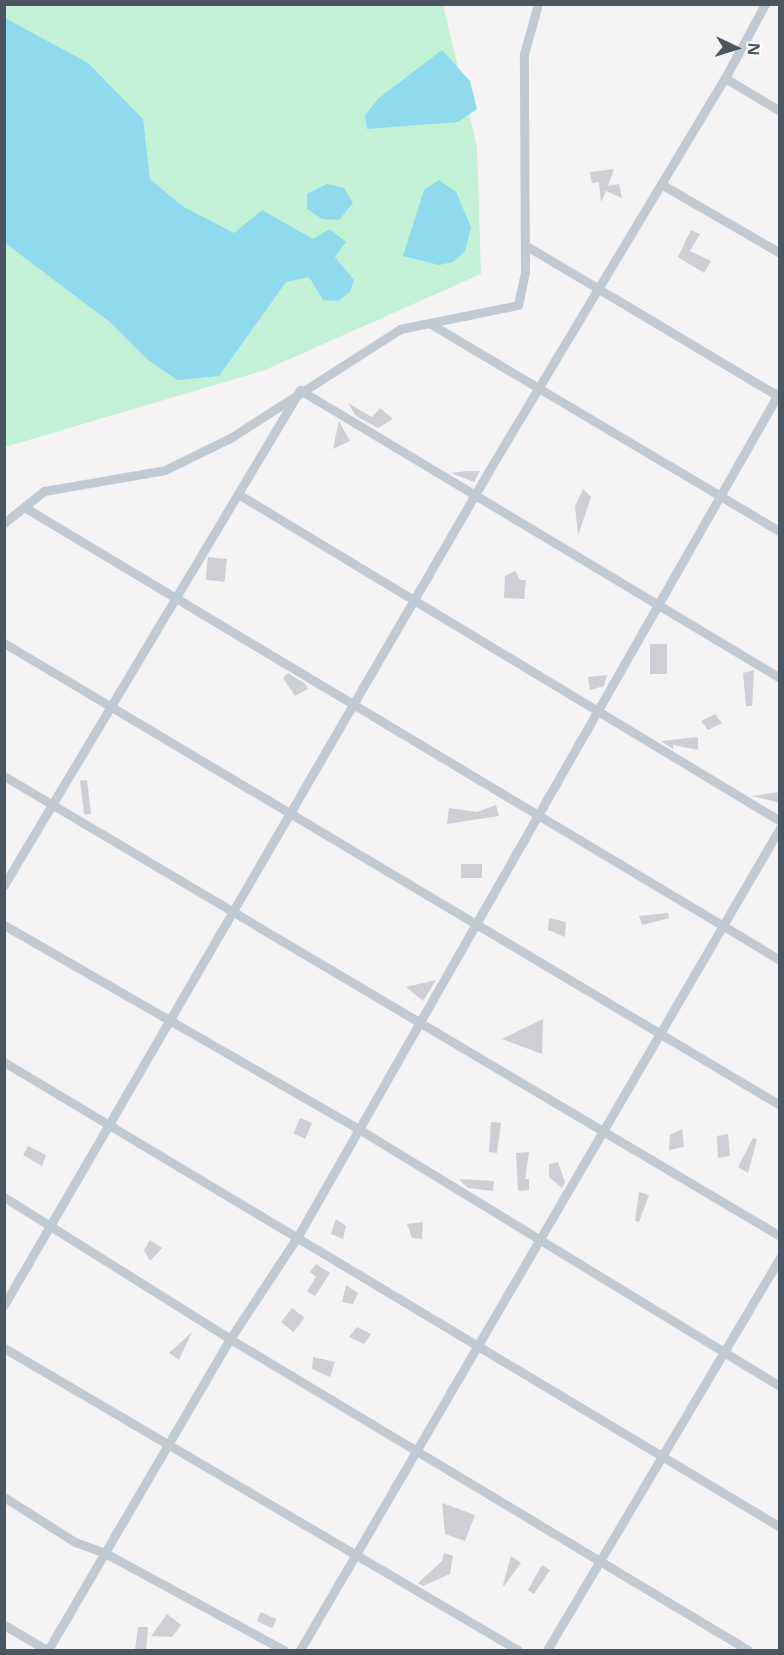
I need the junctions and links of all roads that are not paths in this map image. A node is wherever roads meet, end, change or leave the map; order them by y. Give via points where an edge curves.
1 (538, 4) edge
2 (765, 4) edge
3 (725, 78) junction
4 (780, 111) edge
5 (661, 184) junction
6 (525, 245) junction
7 (780, 253) edge
8 (599, 287) junction
9 (429, 323) junction
10 (538, 388) junction
11 (300, 390) junction
12 (779, 395) edge
13 (238, 494) junction
14 (474, 496) junction
15 (720, 496) junction
16 (24, 507) junction
17 (4, 523) edge
18 (780, 531) edge
19 (176, 598) junction
20 (414, 601) junction
21 (657, 605) junction
22 (4, 643) edge
23 (780, 678) edge
24 (353, 705) junction
25 (111, 706) junction
26 (596, 711) junction
27 (4, 776) edge
28 (52, 805) junction
29 (291, 813) junction
30 (536, 814) junction
31 (780, 821) edge
32 (780, 828) edge
33 (4, 885) edge
34 (234, 912) junction
35 (474, 923) junction
36 (4, 926) edge
37 (722, 926) junction
38 (780, 960) edge
39 (418, 1021) junction
40 (169, 1023) junction
41 (659, 1033) junction
42 (4, 1062) edge
43 (780, 1104) edge
44 (110, 1125) junction
45 (357, 1128) junction
46 (602, 1130) junction
47 (4, 1197) edge
48 (51, 1228) junction
49 (298, 1236) junction
50 (780, 1236) edge
51 (539, 1238) junction
52 (780, 1258) edge
53 (4, 1305) edge
54 (230, 1339) junction
55 (478, 1345) junction
56 (4, 1348) edge
57 (723, 1352) junction
58 (780, 1386) edge
59 (168, 1445) junction
60 (417, 1451) junction
61 (662, 1457) junction
62 (4, 1497) edge
63 (780, 1527) edge
64 (105, 1553) junction
65 (356, 1556) junction
66 (598, 1564) junction
67 (4, 1625) edge
68 (48, 1650) edge
69 (284, 1650) edge
70 (300, 1650) edge
71 (518, 1650) edge
72 (547, 1650) edge
73 (748, 1650) edge

1 - 6 street via 524,54
2 - 3 street
3 - 4 street
3 - 5 street
5 - 7 street
5 - 8 street
6 - 8 street
6 - 9 street via 525,272 518,305
8 - 10 street
8 - 12 street
9 - 10 street
9 - 11 street via 400,329
10 - 14 street
10 - 15 street
11 - 13 street
11 - 14 street
11 - 16 street via 232,437 165,470 44,491
12 - 15 street
13 - 19 street
13 - 20 street
14 - 20 street
14 - 21 street
15 - 18 street
15 - 21 street
16 - 17 street
16 - 19 street
19 - 24 street
19 - 25 street
20 - 24 street
20 - 26 street
21 - 23 street
21 - 26 street
22 - 25 street
24 - 29 street
24 - 30 street
25 - 28 street
25 - 29 street
26 - 30 street
26 - 31 street
27 - 28 street
28 - 33 street
28 - 34 street
29 - 34 street
29 - 35 street
30 - 35 street
30 - 37 street
32 - 37 street
34 - 39 street
34 - 40 street
35 - 39 street
35 - 41 street
36 - 40 street
37 - 38 street
37 - 41 street
39 - 45 street
39 - 46 street
40 - 44 street
40 - 45 street
41 - 43 street
41 - 46 street
42 - 44 street
44 - 48 street
44 - 49 street
45 - 49 street
45 - 51 street
46 - 50 street
46 - 51 street
47 - 48 street
48 - 53 street
48 - 54 street
49 - 54 street
49 - 55 street
51 - 55 street
51 - 57 street
52 - 57 street
54 - 59 street
54 - 60 street
55 - 60 street
55 - 61 street
56 - 59 street
57 - 58 street
57 - 61 street
59 - 64 street
59 - 65 street
60 - 65 street
60 - 66 street
61 - 63 street
61 - 66 street
62 - 64 street via 75,1542
64 - 68 street
64 - 69 street
65 - 70 street
65 - 71 street
66 - 72 street
66 - 73 street
67 - 68 street

